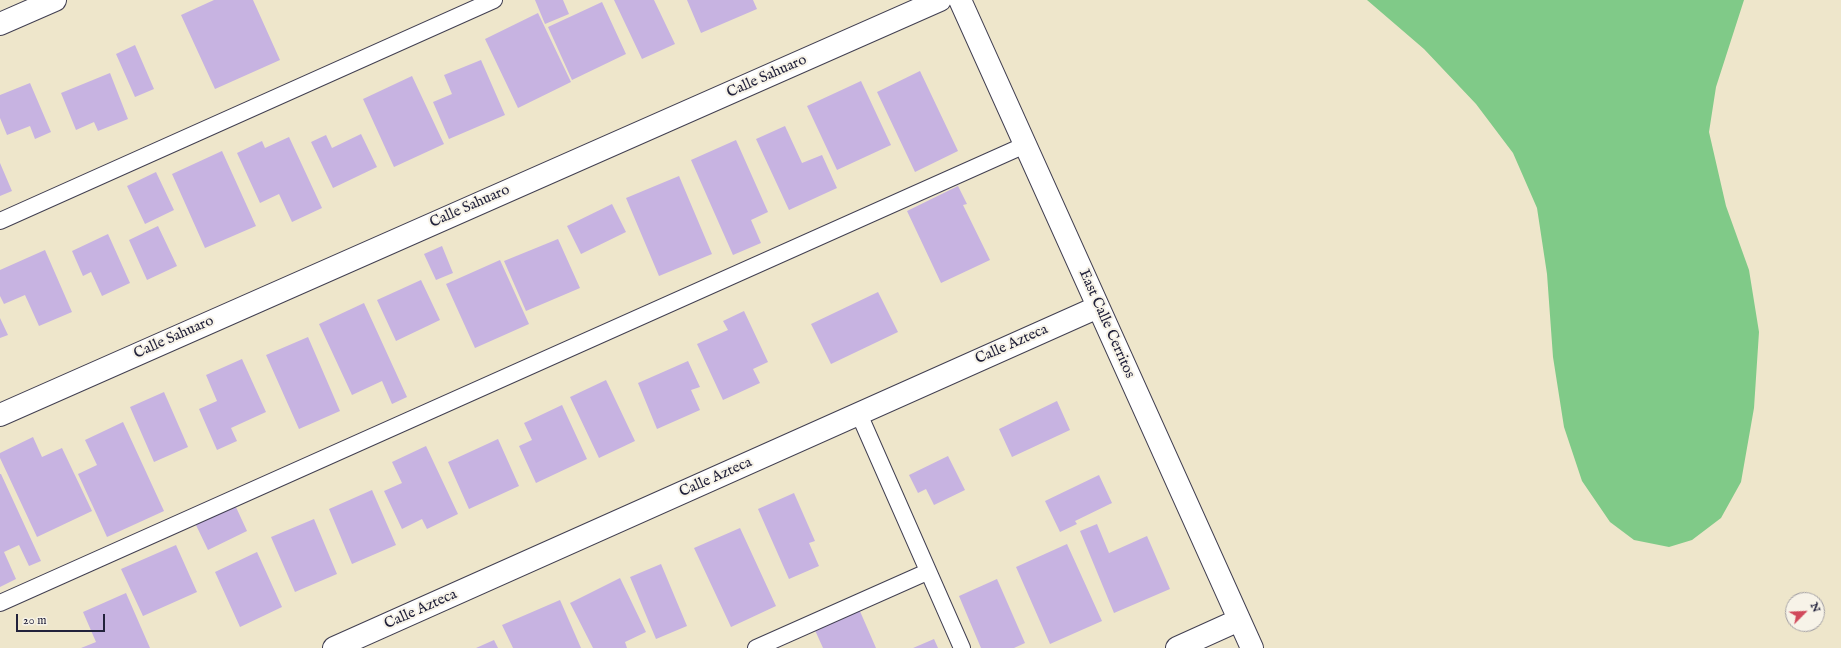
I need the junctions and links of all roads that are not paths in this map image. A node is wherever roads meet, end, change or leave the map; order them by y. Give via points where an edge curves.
1 (55, 0) edge
2 (494, 0) edge
3 (940, 0) edge
4 (960, 0) edge
5 (0, 24) edge
6 (1025, 145) junction
7 (0, 221) edge
8 (1098, 307) junction
9 (0, 414) edge
10 (859, 414) junction
11 (927, 572) junction
12 (0, 603) edge
13 (1239, 620) junction
14 (334, 648) edge
15 (756, 648) edge
16 (962, 648) edge
17 (1177, 648) edge
18 (1252, 648) edge

1 - 5 street
2 - 7 lane
3 - 9 street, Calle Sahuaro
4 - 6 street, East Calle Cerritos
6 - 8 street, East Calle Cerritos
6 - 12 lane
8 - 10 street, Calle Azteca
8 - 13 street, East Calle Cerritos
10 - 11 lane
10 - 14 street, Calle Azteca
11 - 15 lane
11 - 16 lane
13 - 17 street
13 - 18 street, East Calle Cerritos

